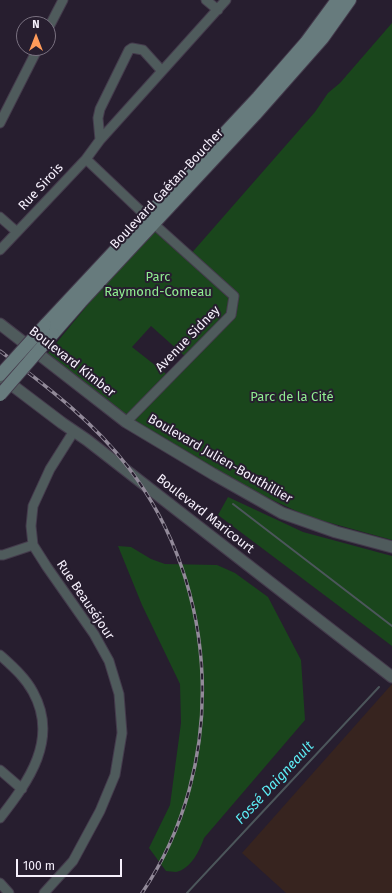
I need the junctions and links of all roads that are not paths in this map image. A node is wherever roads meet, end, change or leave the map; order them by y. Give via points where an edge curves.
1 (63, 0) edge
2 (206, 0) edge
3 (226, 0) edge
4 (337, 0) edge
5 (350, 0) edge
6 (218, 10) junction
7 (55, 16) edge
8 (34, 56) edge
9 (162, 71) junction
10 (0, 124) edge
11 (100, 140) junction
12 (86, 159) junction
13 (0, 217) edge
14 (150, 220) junction
15 (18, 232) junction
16 (0, 250) edge
17 (62, 314) junction
18 (0, 324) edge
19 (0, 375) edge
20 (0, 395) edge
21 (126, 422) junction
22 (74, 431) junction
23 (33, 545) junction
24 (392, 547) edge
25 (0, 554) edge
26 (0, 655) edge
27 (392, 677) edge
28 (0, 770) edge
29 (22, 789) junction
30 (0, 818) edge
31 (0, 883) edge
32 (10, 893) edge
33 (44, 893) edge

1 - 7 street
2 - 6 street
3 - 6 street, Rue Sirois
4 - 14 main road, Boulevard Gaétan-Boucher via 306,42
5 - 14 main road, Boulevard Gaétan-Boucher via 323,38 271,97
6 - 9 street, Rue Sirois
8 - 10 street
9 - 11 street, Rue Sirois
9 - 11 street via 143,50 129,50 100,109
11 - 12 street, Rue Sirois
12 - 14 street, Avenue Sidney
12 - 15 street, Rue Sirois
13 - 15 street
14 - 17 main road, Boulevard Gaétan-Boucher
14 - 21 street, Avenue Sidney via 234,296 232,315
15 - 16 street, Rue Sirois
17 - 19 main road, Boulevard Gaétan-Boucher, bridge
17 - 20 main road, Boulevard Gaétan-Boucher, bridge
18 - 21 street, Boulevard Kimber
19 - 22 street, Boulevard Maricourt
21 - 24 street, Boulevard Julien-Bouthillier via 282,513 336,532
22 - 23 street, Rue Beauséjour via 50,469 33,506
22 - 27 street, Boulevard Maricourt
23 - 25 street
23 - 33 street, Rue Beauséjour via 94,634 109,661 119,694 122,733 115,775 100,811 73,861
26 - 29 street via 23,678 33,692 40,710 43,729 41,747 33,770
28 - 29 street
29 - 30 street
31 - 32 street

